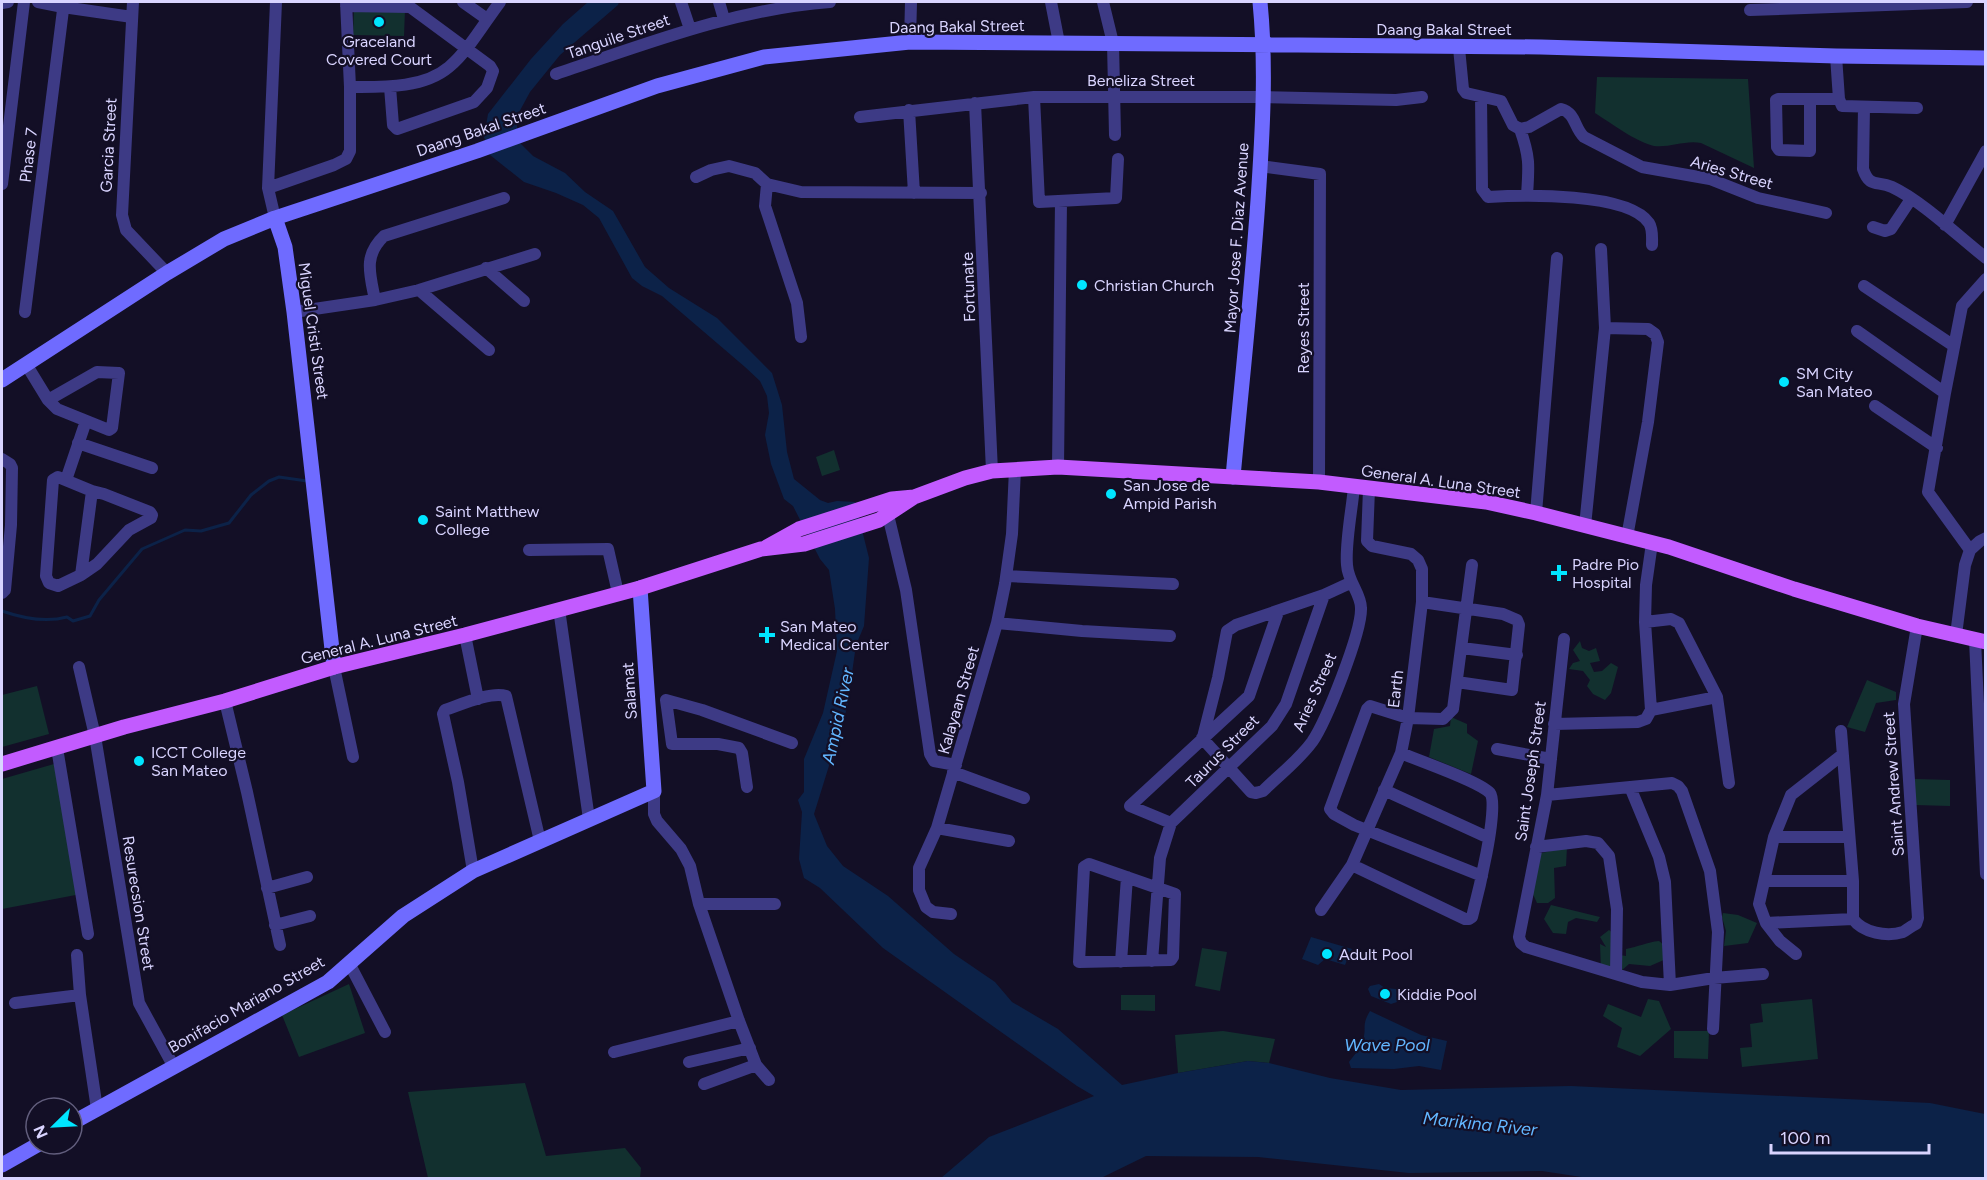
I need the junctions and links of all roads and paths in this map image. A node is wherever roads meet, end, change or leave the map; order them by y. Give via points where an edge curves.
1 (8, 2) edge
2 (24, 2) edge
3 (38, 2) edge
4 (133, 2) edge
5 (276, 2) edge
6 (463, 2) edge
7 (500, 2) edge
8 (681, 2) edge
9 (719, 2) edge
10 (830, 2) edge
11 (911, 2) edge
12 (1051, 2) edge
13 (1103, 2) edge
14 (1260, 2) edge
15 (1967, 2) edge
16 (2, 3) edge
17 (795, 3) edge
18 (1891, 3) edge
19 (64, 4) edge
20 (346, 4) edge
21 (758, 7) edge
22 (1750, 10) dead end
23 (132, 17) junction
24 (487, 19) junction
25 (724, 19) junction
26 (690, 29) junction
27 (910, 42) junction
28 (1059, 43) junction
29 (1113, 43) junction
30 (1265, 46) junction
31 (465, 48) junction
32 (1460, 48) junction
33 (1836, 56) junction
34 (1986, 58) edge
35 (556, 74) dead end
36 (350, 87) junction
37 (390, 87) junction
38 (1034, 97) junction
39 (1113, 97) junction
40 (1264, 97) junction
41 (1422, 97) dead end
42 (1481, 97) junction
43 (1810, 99) junction
44 (1839, 99) junction
45 (975, 103) junction
46 (1864, 106) junction
47 (1917, 108) dead end
48 (909, 110) junction
49 (860, 117) dead end
50 (1520, 129) junction
51 (1115, 135) dead end
52 (1986, 151) edge
53 (1118, 159) dead end
54 (1260, 166) junction
55 (696, 177) dead end
56 (2, 184) edge
57 (767, 184) junction
58 (268, 188) junction
59 (914, 193) junction
60 (981, 193) junction
61 (1527, 195) junction
62 (504, 198) dead end
63 (1911, 199) junction
64 (1060, 201) junction
65 (1826, 213) dead end
66 (275, 218) junction
67 (1945, 225) junction
68 (1873, 227) dead end
69 (1652, 245) dead end
70 (1601, 249) dead end
71 (535, 254) dead end
72 (1557, 258) dead end
73 (1986, 258) edge
74 (486, 268) junction
75 (167, 273) junction
76 (1986, 279) edge
77 (1864, 286) dead end
78 (419, 290) junction
79 (375, 300) junction
80 (524, 301) dead end
81 (25, 312) dead end
82 (294, 312) junction
83 (1605, 328) junction
84 (1857, 331) dead end
85 (801, 337) dead end
86 (1954, 346) junction
87 (489, 350) dead end
88 (26, 364) junction
89 (2, 380) edge
90 (1945, 393) junction
91 (48, 400) junction
92 (1875, 406) dead end
93 (86, 422) junction
94 (78, 443) junction
95 (1937, 448) junction
96 (2, 459) edge
97 (1058, 467) junction
98 (152, 468) dead end
99 (1014, 469) junction
100 (992, 471) junction
101 (1233, 477) junction
102 (66, 480) junction
103 (1319, 482) junction
104 (1361, 488) junction
105 (92, 491) junction
106 (914, 497) junction
107 (1536, 513) junction
108 (884, 518) junction
109 (1585, 526) junction
110 (1628, 537) junction
111 (1986, 538) edge
112 (1653, 543) junction
113 (765, 549) junction
114 (529, 550) dead end
115 (1970, 550) junction
116 (1472, 565) dead end
117 (81, 575) junction
118 (1006, 576) junction
119 (1350, 582) junction
120 (1173, 584) dead end
121 (640, 588) junction
122 (2, 593) edge
123 (618, 593) junction
124 (1324, 595) junction
125 (1422, 602) junction
126 (559, 609) junction
127 (1467, 609) junction
128 (1278, 612) junction
129 (997, 622) junction
130 (1645, 622) junction
131 (1917, 626) junction
132 (465, 635) junction
133 (1956, 635) junction
134 (1170, 636) dead end
135 (1564, 639) dead end
136 (1980, 641) edge
137 (1462, 648) junction
138 (1517, 655) junction
139 (79, 667) dead end
140 (334, 667) junction
141 (1456, 682) junction
142 (1717, 697) junction
143 (478, 699) junction
144 (647, 699) junction
145 (666, 700) junction
146 (225, 701) junction
147 (1651, 710) junction
148 (1408, 718) junction
149 (1554, 724) junction
150 (1841, 731) dead end
151 (95, 736) junction
152 (1202, 738) junction
153 (792, 743) dead end
154 (57, 748) junction
155 (1497, 749) dead end
156 (1401, 753) junction
157 (1842, 755) junction
158 (353, 757) dead end
159 (1551, 759) junction
160 (2, 764) edge
161 (1229, 767) junction
162 (955, 769) junction
163 (1730, 783) dead end
164 (747, 787) dead end
165 (1630, 787) junction
166 (1384, 790) junction
167 (654, 791) junction
168 (1547, 795) junction
169 (1024, 798) dead end
170 (589, 819) junction
171 (1171, 823) junction
172 (937, 828) junction
173 (1366, 828) junction
174 (1774, 837) junction
175 (1849, 837) junction
176 (1489, 838) junction
177 (540, 841) junction
178 (1009, 841) dead end
179 (1536, 847) junction
180 (1352, 866) junction
181 (473, 871) junction
182 (1986, 873) edge
183 (1482, 876) junction
184 (307, 877) dead end
185 (1127, 878) junction
186 (1765, 881) junction
187 (1853, 881) junction
188 (1157, 887) junction
189 (267, 888) junction
190 (699, 904) junction
191 (775, 904) dead end
192 (1321, 910) dead end
193 (951, 914) dead end
194 (310, 916) dead end
195 (1853, 919) junction
196 (1766, 923) junction
197 (275, 925) junction
198 (88, 934) dead end
199 (280, 945) dead end
200 (1796, 954) dead end
201 (77, 955) dead end
202 (1152, 961) junction
203 (1121, 962) junction
204 (349, 963) junction
205 (1616, 974) junction
206 (1763, 974) dead end
207 (1714, 978) junction
208 (1670, 985) junction
209 (80, 995) junction
210 (15, 1003) dead end
211 (739, 1021) junction
212 (1713, 1029) dead end
213 (385, 1032) dead end
214 (750, 1048) junction
215 (614, 1052) dead end
216 (689, 1062) dead end
217 (756, 1065) junction
218 (174, 1066) junction
219 (769, 1080) dead end
220 (704, 1084) dead end
221 (97, 1109) junction
222 (84, 1117) edge
223 (24, 1153) edge
224 (2, 1165) edge

1 - 16 street
2 - 56 street
3 - 19 street
4 - 23 street, Garcia Street
5 - 58 street, Miguel Cristi Street
6 - 24 street
7 - 24 street
8 - 26 street
9 - 25 street
10 - 17 street, Tanguile Street
11 - 27 street
12 - 28 street
13 - 29 street
14 - 30 street, Mayor Jose F. Diaz Avenue
15 - 18 street
17 - 21 street, Tanguile Street
18 - 22 street
19 - 23 street
19 - 81 street, Phase 7
20 - 31 street via 410,7
20 - 36 street
21 - 25 street, Tanguile Street
23 - 75 street, Garcia Street via 122,215 126,230
24 - 31 street
25 - 26 street, Tanguile Street
26 - 35 street, Tanguile Street
27 - 28 street, Daang Bakal Street
27 - 66 street, Daang Bakal Street via 764,57 657,86
28 - 29 street, Daang Bakal Street
29 - 30 street, Daang Bakal Street
29 - 39 street
30 - 32 street, Daang Bakal Street
30 - 40 street, Mayor Jose F. Diaz Avenue
31 - 37 street via 438,74
31 - 37 street via 493,71 487,88 474,102 396,128
32 - 33 street, Daang Bakal Street
32 - 42 street via 1463,89
33 - 34 street, Daang Bakal Street
33 - 44 street
36 - 37 street
36 - 58 street via 351,145 345,159
38 - 39 street, Beneliza Street
38 - 45 street, Beneliza Street
38 - 64 street via 1039,202
39 - 40 street, Beneliza Street
39 - 51 street
40 - 41 street, Beneliza Street
40 - 54 street, Mayor Jose F. Diaz Avenue
42 - 50 street via 1501,101 1513,125
42 - 61 street via 1484,194
43 - 43 street via 1810,151 1779,150 1776,100
43 - 44 street
44 - 46 street via 1842,106
45 - 48 street, Beneliza Street
45 - 60 street, Fortunate
46 - 47 street
46 - 63 street via 1866,177
48 - 49 street, Beneliza Street
48 - 59 street
50 - 61 street via 1530,163
50 - 65 street, Aries Street via 1561,110 1568,111 1584,137 1642,167 1710,179 1758,198
52 - 67 street
53 - 64 street via 1116,198
54 - 101 street, Mayor Jose F. Diaz Avenue
54 - 103 street, Reyes Street via 1320,174
55 - 57 street via 729,166 755,174
57 - 59 street via 801,192
57 - 85 street via 766,210 797,303
58 - 66 street, Miguel Cristi Street
59 - 60 street
60 - 100 street, Fortunate
61 - 69 street via 1604,201 1626,207 1649,222
62 - 79 street via 384,236 371,253 369,272
63 - 67 street
63 - 68 street via 1891,229
64 - 97 street
66 - 75 street, Daang Bakal Street via 224,239
66 - 82 street, Miguel Cristi Street via 285,247
67 - 73 street
70 - 83 street
71 - 74 street
72 - 107 street
74 - 78 street
74 - 80 street
75 - 88 street, Daang Bakal Street
76 - 86 street via 1962,306
77 - 86 street
78 - 79 street
78 - 87 street
79 - 82 street
82 - 140 street, Miguel Cristi Street
83 - 109 street
83 - 110 street via 1648,329 1658,342
84 - 90 street
86 - 90 street
88 - 89 street, Daang Bakal Street
88 - 91 street
90 - 95 street
91 - 93 street via 57,409
91 - 93 street via 97,372 117,372 112,428
92 - 95 street
93 - 94 street
94 - 98 street
94 - 102 street
95 - 115 street via 1928,492
96 - 122 street via 12,468 11,525
97 - 99 main road, General A. Luna Street
97 - 101 main road, General A. Luna Street
99 - 100 main road, General A. Luna Street
99 - 118 street, Kalayaan Street
100 - 106 main road, General A. Luna Street
101 - 103 main road, General A. Luna Street
102 - 105 street
102 - 117 street via 53,480 46,576 49,583 58,586
103 - 104 main road, General A. Luna Street
104 - 107 main road, General A. Luna Street via 1486,502
104 - 119 street via 1347,564
104 - 125 street, Earth via 1367,541 1372,546 1411,554 1418,560 1422,569
105 - 117 street
105 - 117 street via 152,515 129,530
106 - 108 main road, General A. Luna Street
106 - 113 main road, General A. Luna Street via 892,499 799,529
107 - 109 main road, General A. Luna Street
108 - 113 main road, General A. Luna Street via 804,544
108 - 162 street via 906,590 930,754 934,761
109 - 110 main road, General A. Luna Street
110 - 112 main road, General A. Luna Street
111 - 115 street
112 - 130 street
112 - 131 main road, General A. Luna Street
113 - 121 main road, General A. Luna Street
114 - 123 street via 608,549
115 - 133 street
116 - 127 street
118 - 120 street
118 - 129 street, Kalayaan Street
119 - 124 street
119 - 161 street, Aries Street via 1360,600 1361,612 1338,683 1311,742 1295,761 1256,793
121 - 123 main road, General A. Luna Street
121 - 144 street, Salamat
123 - 126 main road, General A. Luna Street
124 - 128 street
124 - 161 street, Taurus Street via 1286,704 1272,726
125 - 127 street
125 - 148 street, Earth
126 - 132 main road, General A. Luna Street
126 - 170 street
127 - 137 street
127 - 138 street via 1518,620
128 - 152 street via 1249,696
128 - 152 street via 1227,631
129 - 134 street
129 - 162 street, Kalayaan Street
130 - 142 street via 1679,622
130 - 147 street
131 - 133 main road, General A. Luna Street
131 - 195 street, Saint Andrew Street via 1904,704 1918,918 1916,924 1902,932 1874,933 1862,929
132 - 140 main road, General A. Luna Street
132 - 143 street
133 - 136 main road, General A. Luna Street
135 - 149 street, Saint Joseph Street
136 - 182 street
137 - 138 street
137 - 141 street
138 - 141 street via 1512,690
139 - 151 street, Resurecsion Street
140 - 146 main road, General A. Luna Street
140 - 158 street
141 - 148 street via 1453,709 1443,719
142 - 147 street
142 - 163 street
143 - 177 street via 501,694 508,700
143 - 181 street via 443,712
144 - 145 street
144 - 167 street, Salamat
145 - 153 street
145 - 164 street via 672,744 739,748
146 - 151 main road, General A. Luna Street
146 - 189 street
147 - 149 street via 1646,719 1638,722
148 - 156 street, Earth
148 - 173 street via 1370,706 1367,709 1330,809
149 - 159 street, Saint Joseph Street
150 - 157 street
151 - 154 main road, General A. Luna Street
151 - 218 street, Resurecsion Street via 139,1003
152 - 161 street
152 - 171 street via 1130,806
154 - 160 main road, General A. Luna Street
154 - 198 street
155 - 159 street
156 - 166 street, Earth
156 - 176 street via 1477,784 1491,794 1494,802
157 - 174 street via 1791,795
157 - 175 street
159 - 168 street, Saint Joseph Street
161 - 171 street, Taurus Street
162 - 169 street
162 - 172 street, Kalayaan Street
165 - 168 street
165 - 207 street via 1672,783 1682,791 1710,871 1718,932
165 - 208 street via 1659,857 1665,882
166 - 173 street, Earth
166 - 176 street
167 - 170 street, Bonifacio Mariano Street
167 - 190 street via 654,814 690,866
168 - 179 street, Saint Joseph Street
170 - 177 street, Bonifacio Mariano Street
171 - 188 street
172 - 178 street
172 - 193 street, Kalayaan Street via 919,868 919,890 926,907
173 - 180 street, Earth
173 - 183 street
174 - 175 street
174 - 186 street
175 - 187 street
176 - 183 street
177 - 181 street, Bonifacio Mariano Street
179 - 205 street via 1586,841 1598,843 1609,856 1617,909
179 - 205 street, Saint Joseph Street via 1521,943
180 - 183 street via 1465,919 1472,917
180 - 192 street, Earth
181 - 204 street, Bonifacio Mariano Street via 403,916
184 - 189 street
185 - 188 street
185 - 203 street
185 - 203 street via 1089,864 1084,867 1078,960
186 - 187 street
186 - 196 street via 1759,904
187 - 195 street
188 - 202 street
188 - 202 street via 1176,896 1173,957
189 - 197 street
190 - 191 street
190 - 211 street
194 - 197 street
195 - 196 street
196 - 200 street
197 - 199 street
201 - 209 street
202 - 203 street
204 - 213 street
204 - 218 street, Bonifacio Mariano Street via 328,982
205 - 208 street
206 - 207 street
207 - 208 street
207 - 212 street
209 - 210 street
209 - 221 street
211 - 214 street
211 - 215 street
214 - 216 street
214 - 217 street
217 - 219 street
217 - 220 street
218 - 221 street, Bonifacio Mariano Street
221 - 222 street, Bonifacio Mariano Street
223 - 224 street

